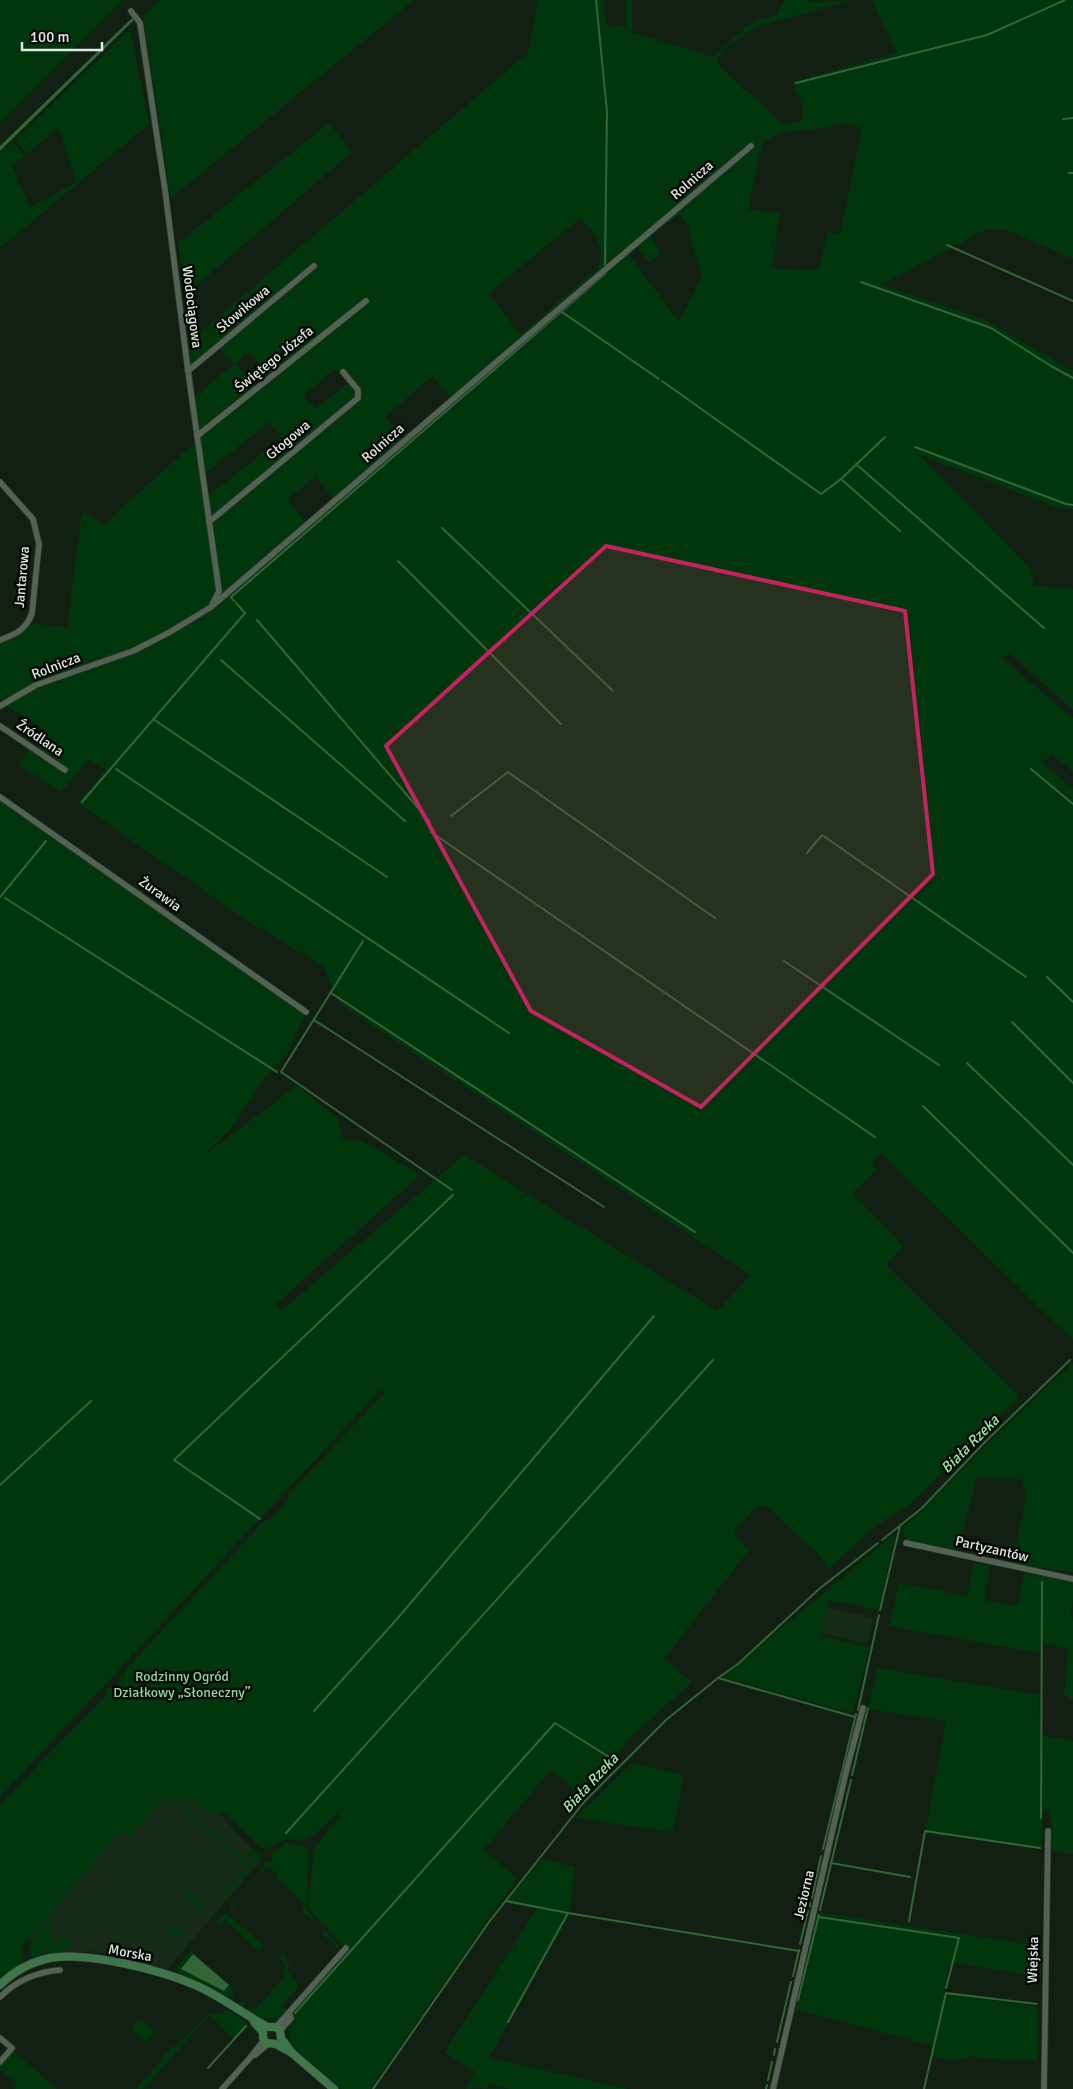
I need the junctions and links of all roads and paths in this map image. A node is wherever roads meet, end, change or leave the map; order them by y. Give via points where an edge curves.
1 (131, 11) dead end
2 (751, 146) dead end
3 (314, 266) dead end
4 (366, 301) dead end
5 (188, 371) junction
6 (343, 372) dead end
7 (197, 436) junction
8 (0, 482) edge
9 (209, 522) junction
10 (211, 607) junction
11 (0, 640) edge
12 (0, 706) edge
13 (0, 726) edge
14 (65, 770) dead end
15 (0, 797) edge
16 (306, 1012) dead end
17 (906, 1543) dead end
18 (1073, 1580) edge
19 (863, 1708) dead end
20 (1048, 1831) dead end
21 (346, 1948) dead end
22 (60, 1970) dead end
23 (0, 1984) edge
24 (0, 1997) edge
25 (272, 2036) junction
26 (0, 2038) edge
27 (0, 2062) edge
28 (222, 2089) edge
29 (334, 2089) edge
30 (773, 2089) edge
31 (1044, 2089) edge

1 - 5 street, Wodociągowa via 140,23
2 - 10 street, Rolnicza
3 - 5 street, Słowikowa
4 - 7 street, Świętego Józefa
5 - 7 street, Wodociągowa
6 - 9 street, Głogowa via 358,390 358,398
7 - 9 street, Wodociągowa
8 - 11 street, Jantarowa via 33,519 39,544 32,613 20,632
9 - 10 street, Wodociągowa via 219,591
10 - 12 street, Rolnicza via 133,651 36,685
13 - 14 street, Źródlana
15 - 16 street, Żurawia
17 - 18 street, Partyzantów
19 - 30 street, Jeziorna
20 - 31 street, Wiejska
21 - 25 street
22 - 24 street via 25,1978
23 - 25 main road, Morska via 38,1961 62,1957 131,1965 176,1977 211,1993 252,2018
25 - 28 street
25 - 29 main road, Morska
26 - 27 street via 12,2048

